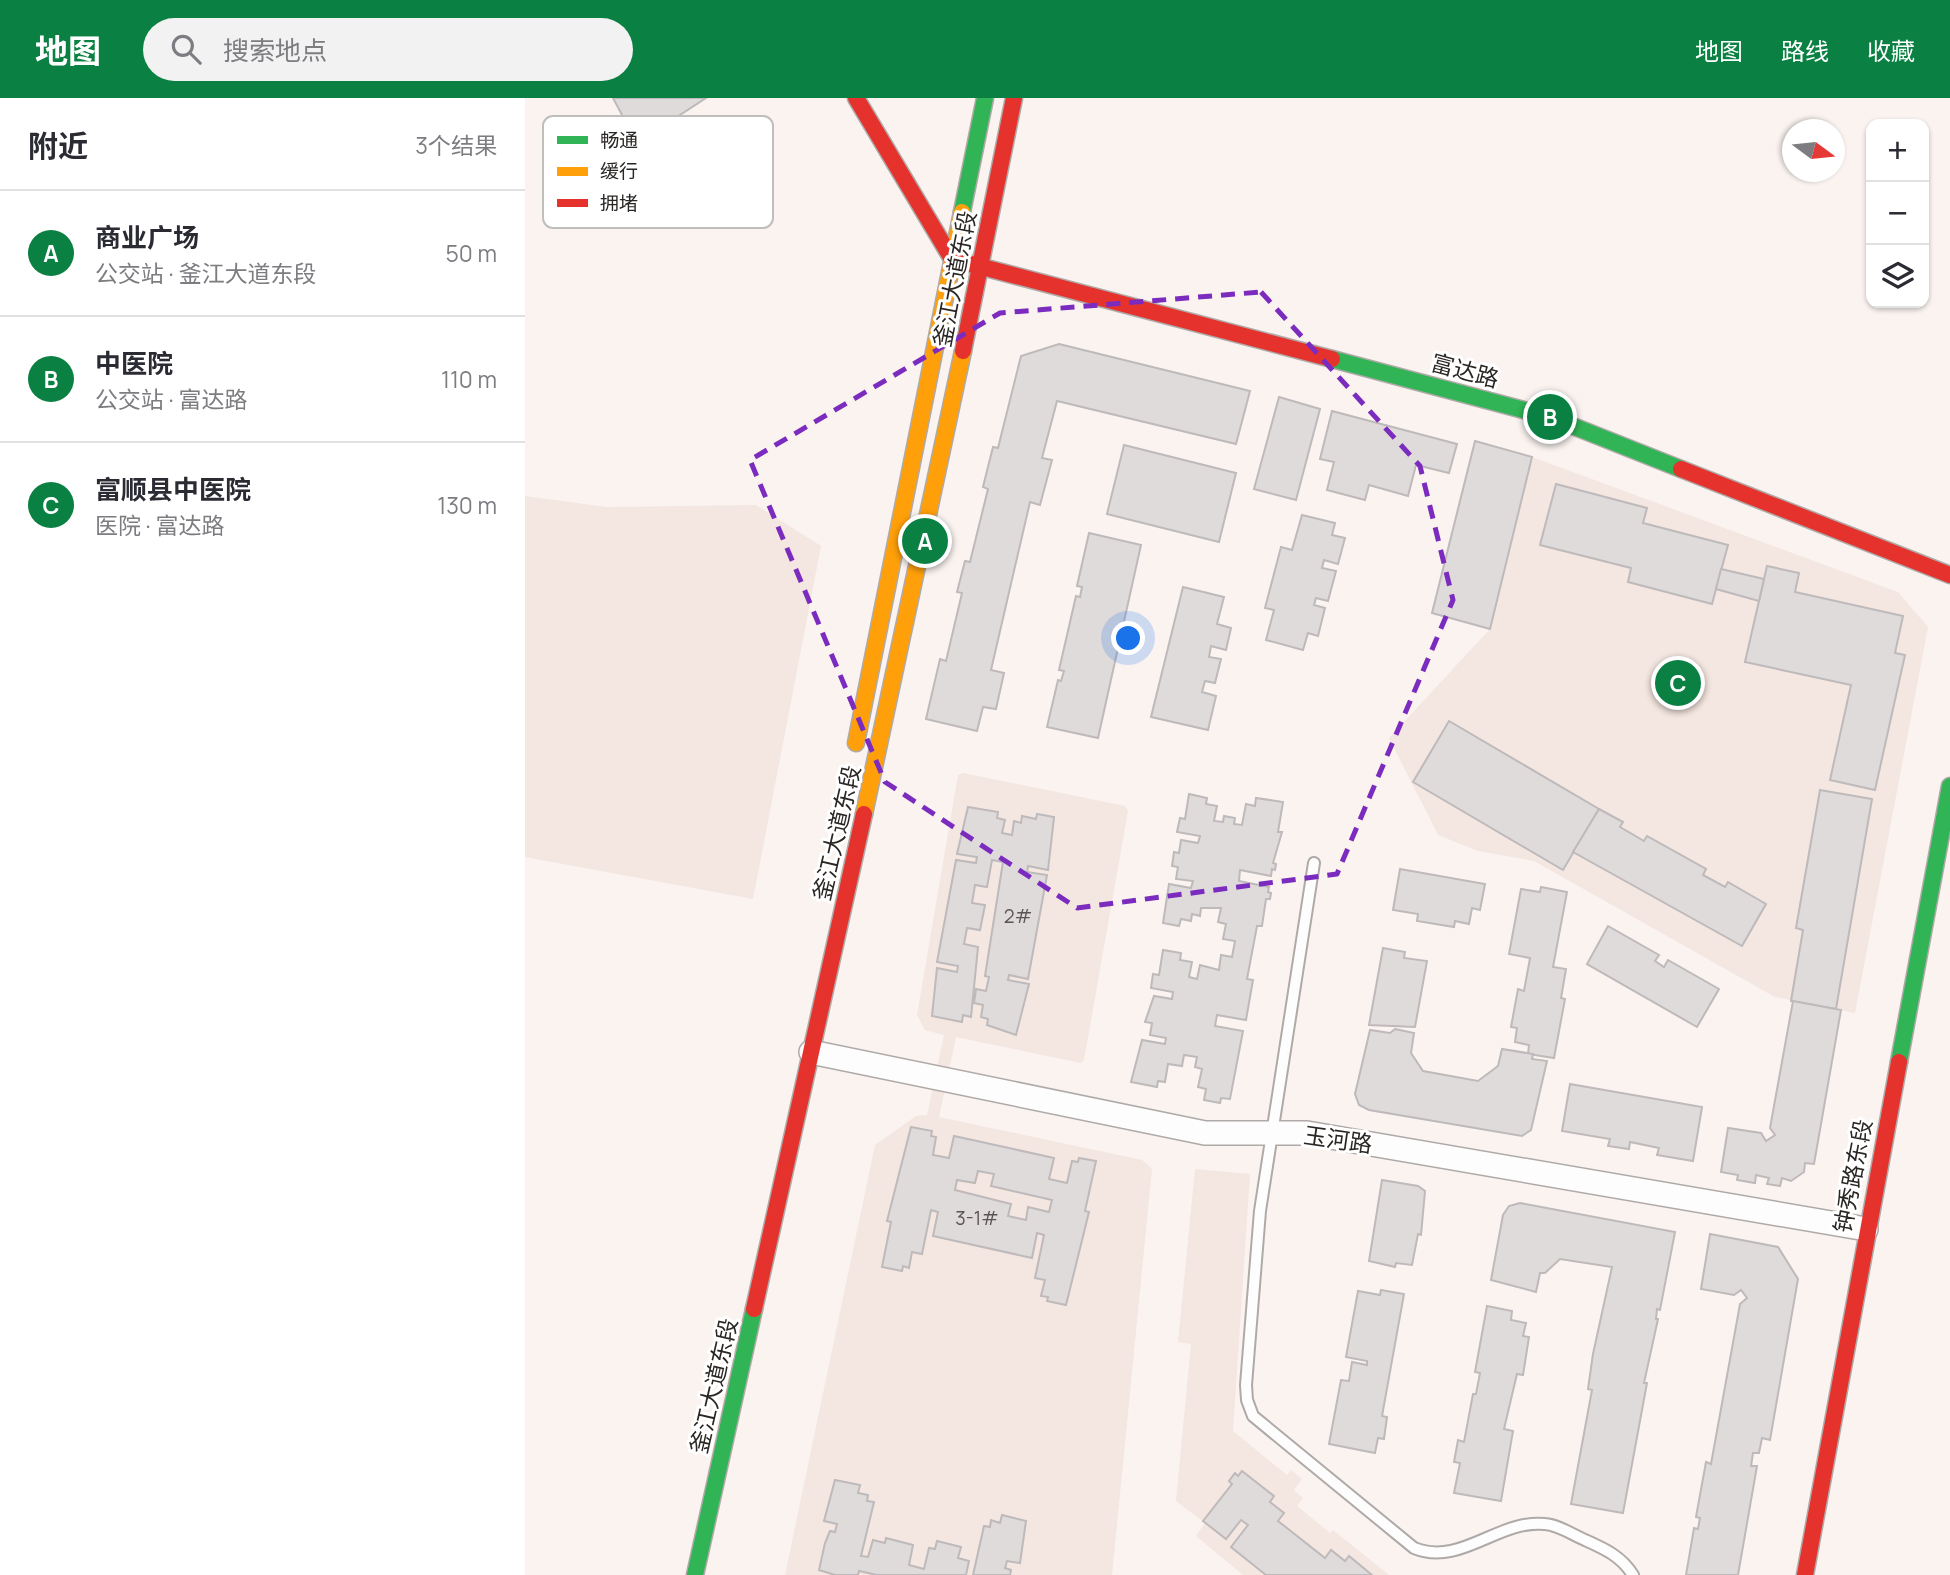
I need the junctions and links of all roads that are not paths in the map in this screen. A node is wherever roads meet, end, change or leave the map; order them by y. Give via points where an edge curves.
1 (856, 98) edge
2 (985, 98) edge
3 (1014, 98) edge
4 (952, 259) junction
5 (982, 267) junction
6 (1950, 575) edge
7 (854, 754) dead end
8 (1950, 786) edge
9 (1314, 863) dead end
10 (811, 1052) junction
11 (1272, 1133) junction
12 (1866, 1229) junction
13 (695, 1575) edge
14 (1633, 1575) edge
15 (1805, 1575) edge

1 - 4 main road
2 - 4 main road, 釜江大道东段
3 - 5 main road, 釜江大道东段
4 - 5 main road, 富达路
4 - 7 main road, 釜江大道东段
5 - 6 main road, 富达路 via 1550,417
5 - 10 main road, 釜江大道东段
8 - 12 main road, 钟秀路东段
9 - 11 lane
10 - 11 street, 玉河路 via 1205,1133
10 - 13 main road, 釜江大道东段
11 - 12 street, 玉河路 via 1307,1133
11 - 14 lane via 1260,1211 1246,1385 1253,1416 1414,1548 1447,1553 1521,1527 1546,1524 1612,1552
12 - 15 main road, 钟秀路东段

